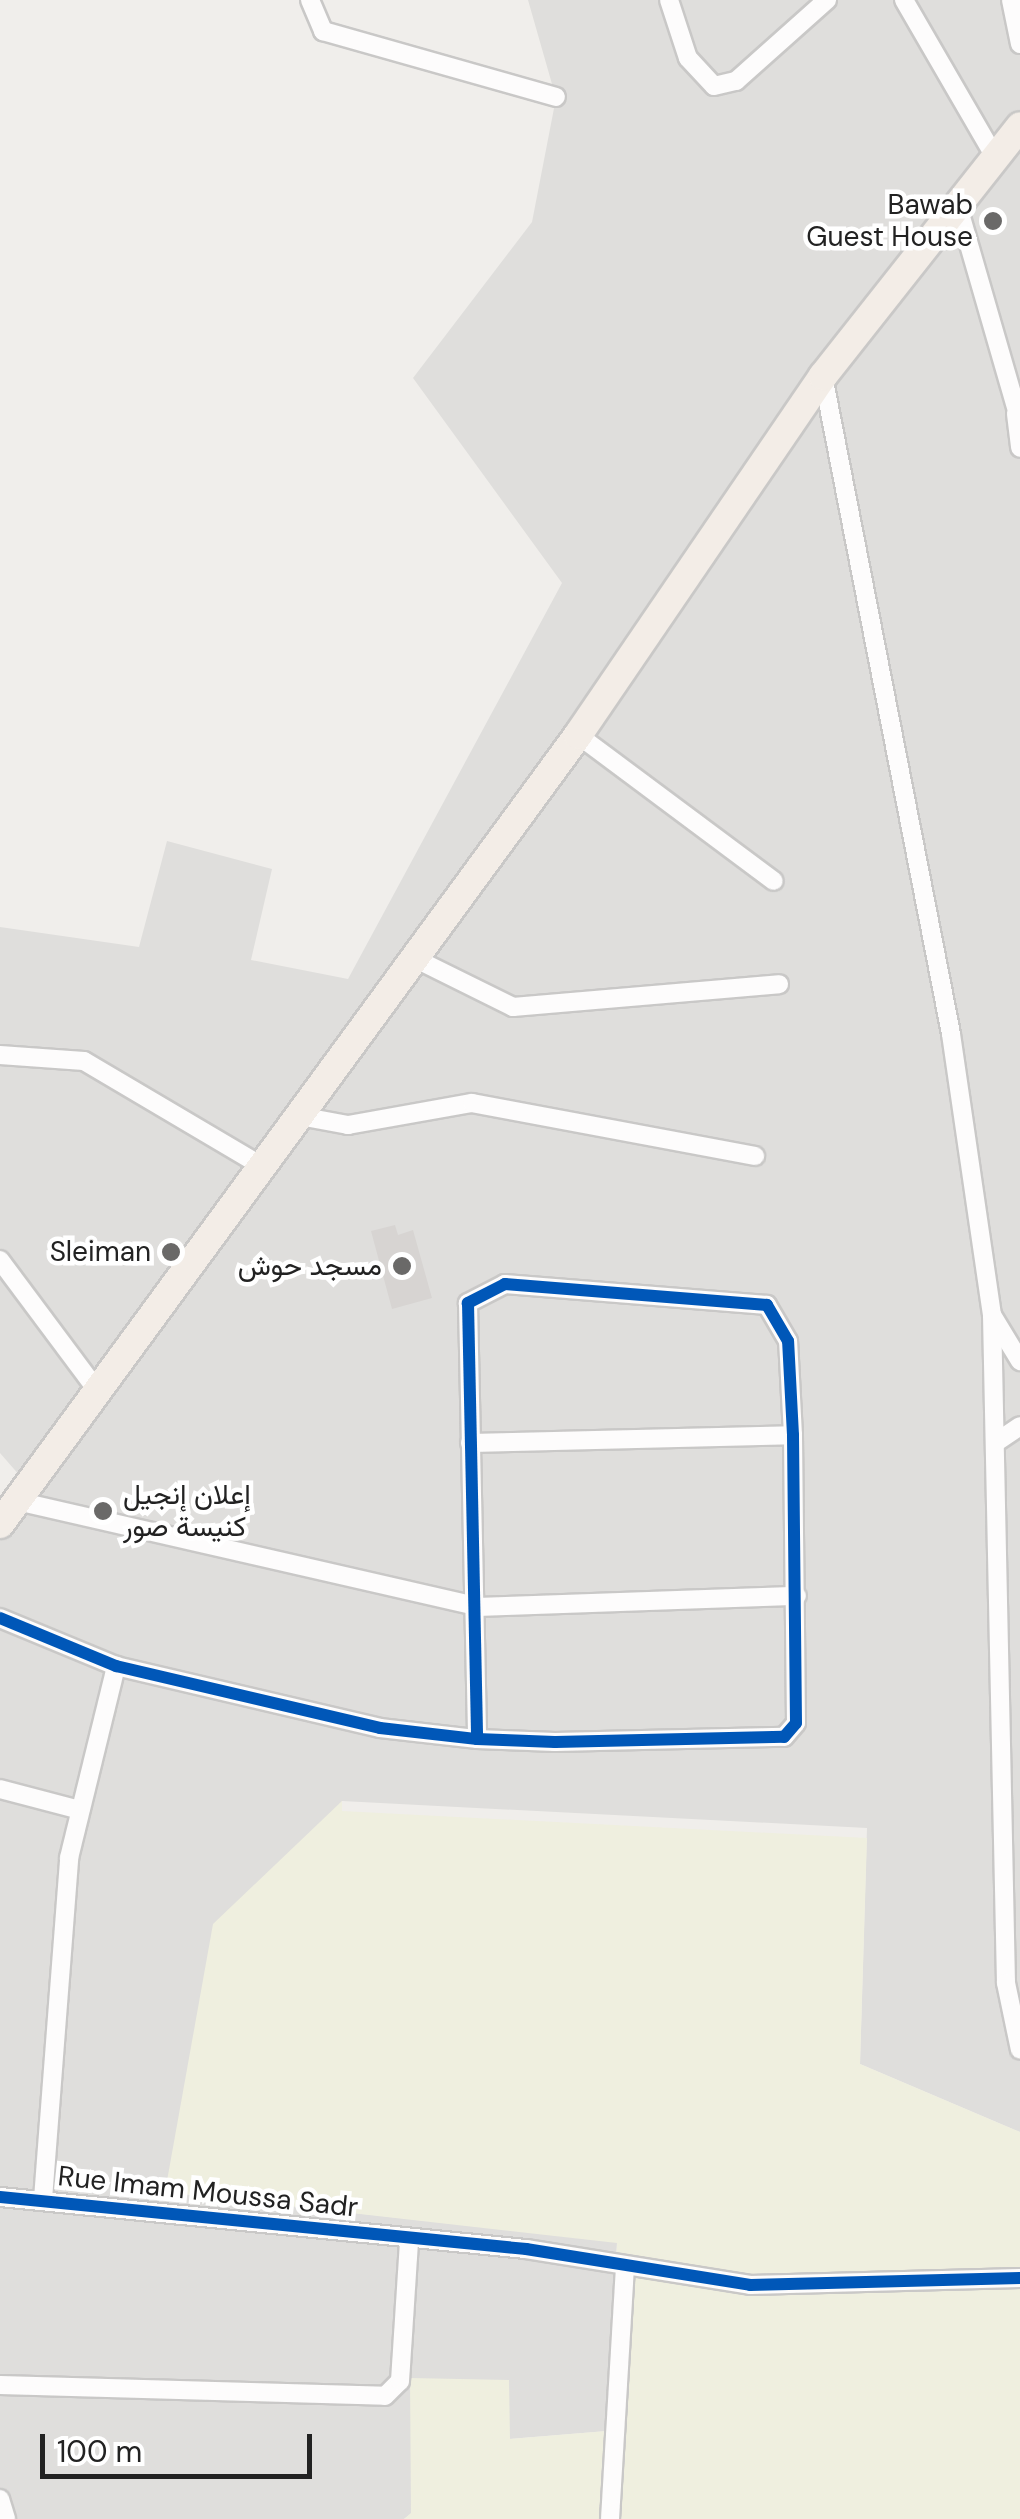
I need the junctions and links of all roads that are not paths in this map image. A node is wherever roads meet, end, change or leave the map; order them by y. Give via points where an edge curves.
1 (310, 0) edge
2 (669, 0) edge
3 (827, 0) edge
4 (904, 0) edge
5 (1011, 0) edge
6 (1020, 44) edge
7 (556, 98) dead end
8 (1019, 134) edge
9 (996, 158) junction
10 (959, 210) junction
11 (823, 376) junction
12 (1018, 416) edge
13 (1020, 448) edge
14 (578, 734) junction
15 (774, 882) dead end
16 (412, 957) junction
17 (780, 984) dead end
18 (0, 1055) edge
19 (294, 1116) junction
20 (755, 1156) dead end
21 (258, 1164) junction
22 (0, 1260) edge
23 (992, 1315) junction
24 (1020, 1361) edge
25 (96, 1389) junction
26 (1020, 1426) edge
27 (793, 1435) junction
28 (470, 1443) junction
29 (995, 1444) junction
30 (8, 1513) edge
31 (796, 1596) junction
32 (478, 1607) junction
33 (0, 1618) edge
34 (116, 1666) junction
35 (477, 1739) junction
36 (0, 1789) edge
37 (80, 1810) junction
38 (1012, 1836) edge
39 (1020, 2050) edge
40 (0, 2197) edge
41 (43, 2199) junction
42 (410, 2240) junction
43 (625, 2266) junction
44 (1020, 2278) edge
45 (0, 2385) edge
46 (0, 2500) edge
47 (6, 2519) edge
48 (610, 2519) edge

1 - 7 street via 322,31
2 - 3 street via 688,58 714,86 736,80
4 - 9 street
5 - 6 street
8 - 9 main road
9 - 10 main road
10 - 11 main road
10 - 12 street
11 - 14 main road
11 - 23 street via 951,1034
12 - 13 street
14 - 15 street
14 - 16 main road
16 - 17 street via 513,1007
16 - 19 main road
18 - 21 street via 84,1061
19 - 20 street via 348,1125 472,1103
19 - 21 main road
21 - 25 main road
22 - 25 street
23 - 24 street
23 - 29 street
25 - 30 main road
26 - 29 street
27 - 28 street
27 - 28 street via 788,1341 767,1305 505,1284 468,1303
27 - 31 street
28 - 32 street
29 - 38 street
30 - 32 street
31 - 32 street
31 - 35 street via 796,1723 784,1737
32 - 35 street
33 - 34 street
34 - 35 street via 380,1728
34 - 37 street
36 - 37 street
37 - 41 street via 62,1910
38 - 39 street via 1006,1983
40 - 41 street, Rue Imam Moussa Sadr
41 - 42 street, Rue Imam Moussa Sadr
42 - 43 street, Rue Imam Moussa Sadr
42 - 45 street via 400,2382 385,2396
43 - 44 street, Rue Imam Moussa Sadr via 750,2285
43 - 48 street
46 - 47 street

